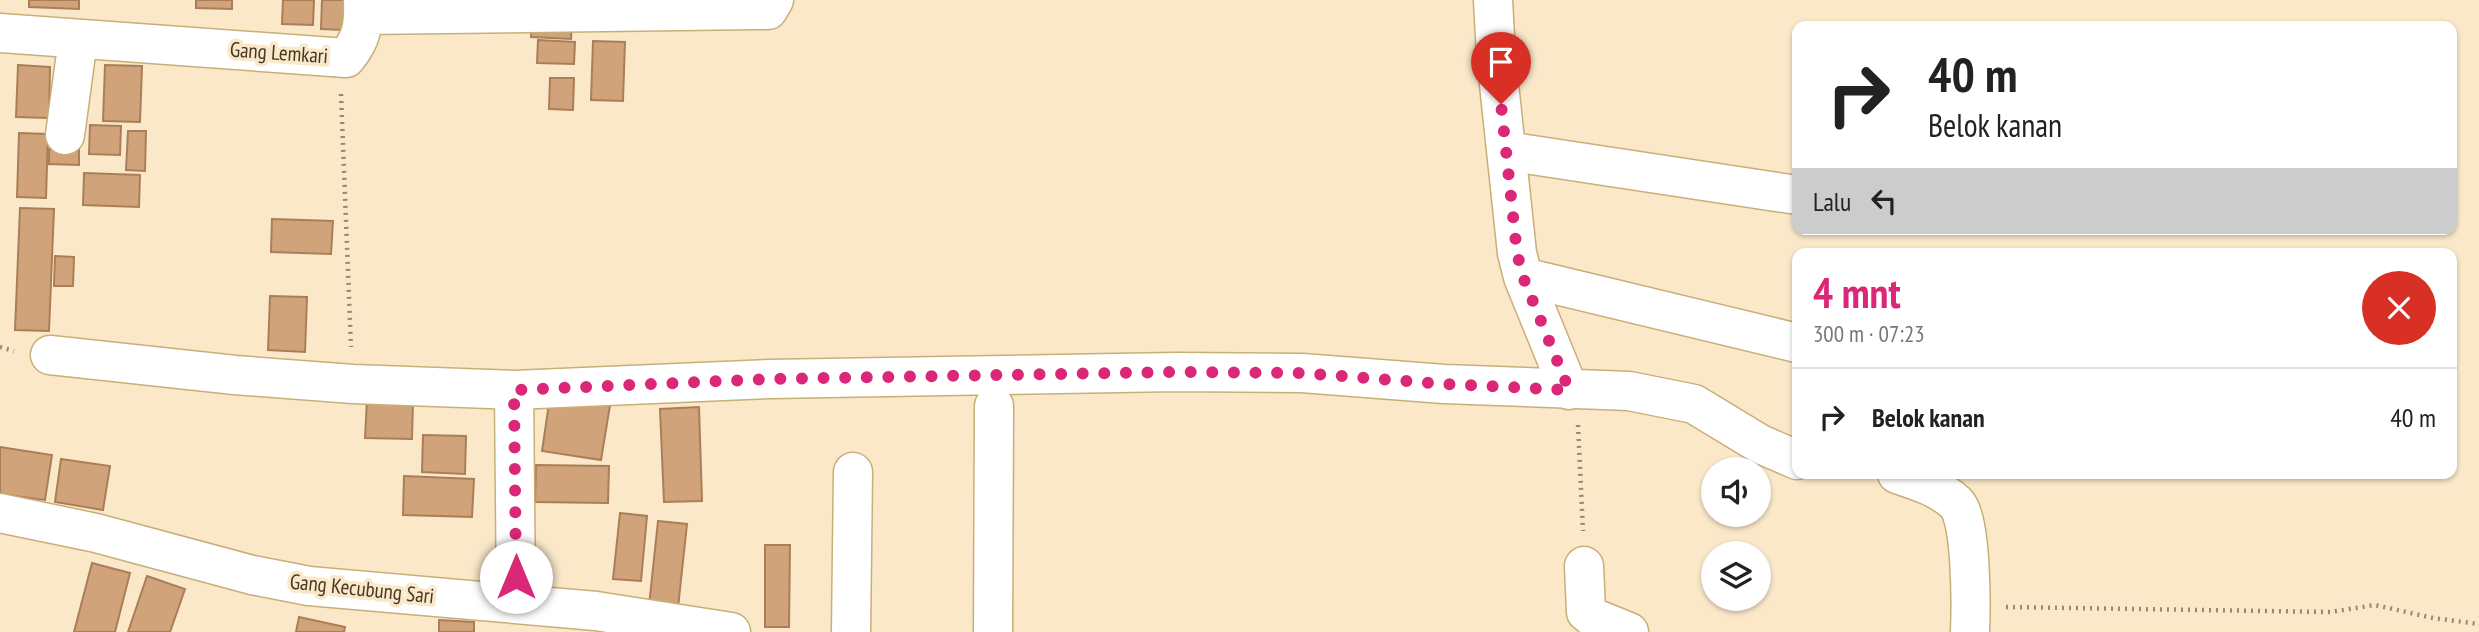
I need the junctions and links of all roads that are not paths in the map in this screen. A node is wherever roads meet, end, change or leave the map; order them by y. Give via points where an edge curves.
1 (774, 0) edge
2 (1493, 0) edge
3 (363, 8) edge
4 (0, 33) edge
5 (78, 39) junction
6 (65, 135) dead end
7 (1506, 152) junction
8 (1792, 194) edge
9 (1523, 277) junction
10 (1792, 342) edge
11 (50, 355) dead end
12 (514, 390) junction
13 (1569, 390) junction
14 (994, 406) dead end
15 (1792, 458) edge
16 (853, 472) dead end
17 (1913, 479) edge
18 (0, 513) edge
19 (1584, 566) road end
20 (516, 603) junction
21 (1970, 619) edge
22 (731, 632) edge
23 (851, 632) edge
24 (993, 632) edge
25 (1629, 632) edge

1 - 3 street, Gang Lemkari via 768,10
2 - 7 street
3 - 5 street, Gang Lemkari via 359,42 346,58
4 - 5 street, Gang Lemkari
5 - 6 street
7 - 8 street
7 - 9 street via 1513,230
9 - 10 street
9 - 13 street
11 - 12 street via 353,384
12 - 13 street via 770,379 1190,372 1302,373
12 - 20 street
13 - 15 street via 1629,391 1693,404
14 - 24 street
16 - 23 street
17 - 21 street via 1957,504 1965,522
18 - 20 street, Gang Kecubung Sari via 309,586
19 - 25 street via 1586,612
20 - 22 street, Gang Kecubung Sari

